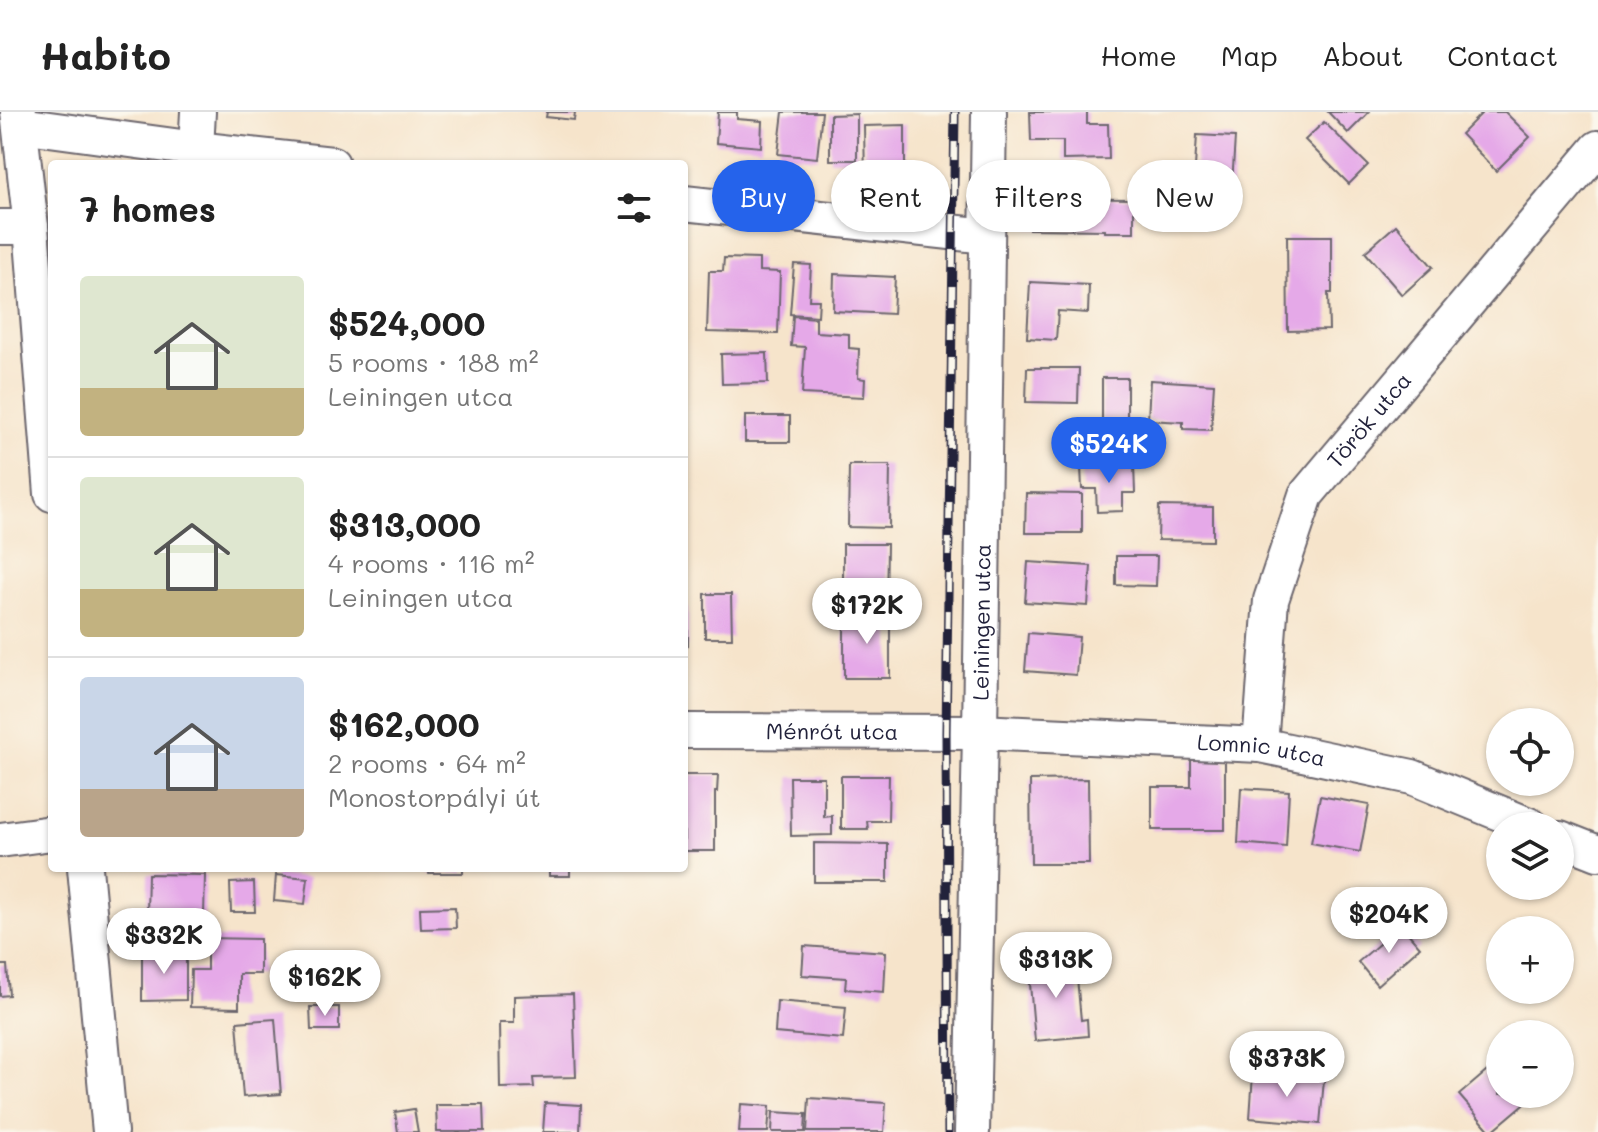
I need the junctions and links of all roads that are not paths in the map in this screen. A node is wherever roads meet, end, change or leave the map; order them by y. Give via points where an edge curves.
1 (198, 112) edge
2 (989, 112) edge
3 (19, 118) edge
4 (1598, 148) edge
5 (196, 149) junction
6 (296, 160) edge
7 (688, 203) edge
8 (16, 227) edge
9 (987, 236) junction
10 (48, 464) edge
11 (688, 731) edge
12 (980, 732) junction
13 (1260, 745) junction
14 (1497, 812) edge
15 (48, 834) edge
16 (0, 840) edge
17 (1574, 844) edge
18 (1598, 853) edge
19 (85, 872) edge
20 (110, 1132) edge
21 (972, 1132) edge

1 - 5 street
2 - 9 street, Leiningen utca
3 - 5 street
3 - 8 street
4 - 13 street, Török utca via 1306,495 1271,600
5 - 6 street
7 - 9 street
8 - 10 street
9 - 12 street, Leiningen utca
11 - 12 street, Ménrót utca
12 - 13 street, Lomnic utca
12 - 21 street, Leiningen utca
13 - 14 street, Lomnic utca via 1412,777
15 - 16 street
17 - 18 street
19 - 20 street

